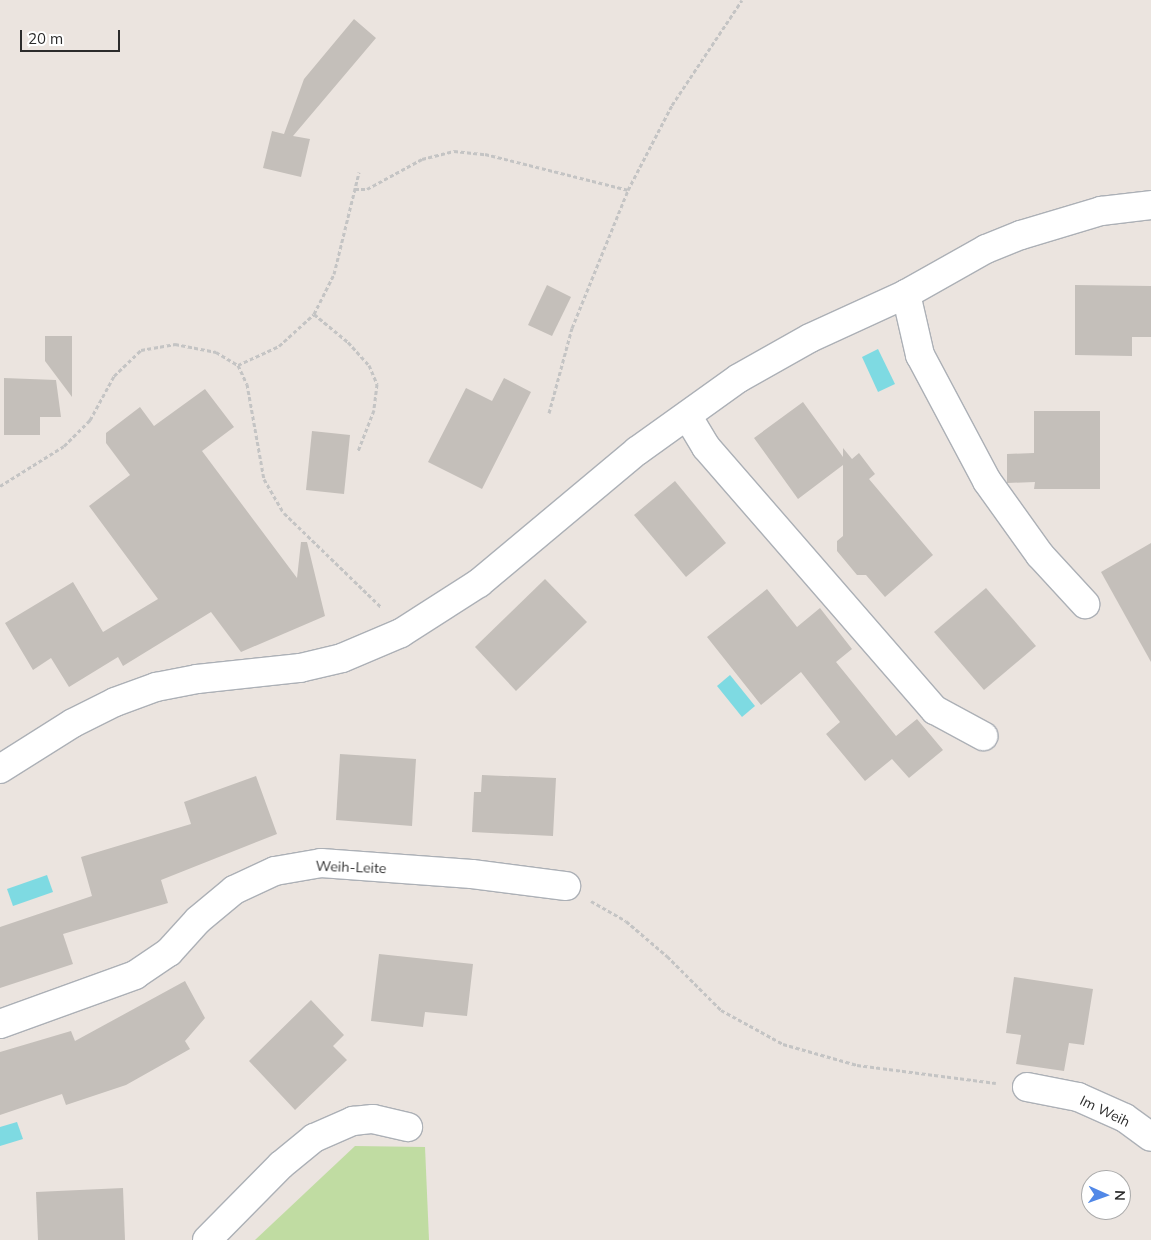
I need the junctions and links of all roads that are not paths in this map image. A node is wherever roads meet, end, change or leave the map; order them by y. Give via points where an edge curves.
1 (1151, 205) edge
2 (906, 294) junction
3 (688, 417) junction
4 (1085, 604) dead end
5 (983, 736) dead end
6 (0, 768) edge
7 (566, 886) road end
8 (0, 1024) edge
9 (1027, 1087) road end
10 (408, 1127) dead end
11 (1151, 1137) edge
12 (207, 1240) edge

1 - 2 street via 1102,211 1022,235 986,249
2 - 3 street via 810,338 740,378
2 - 4 street via 920,355 987,482 1040,555
3 - 5 street via 706,447 935,710
3 - 6 street via 599,482 479,583 401,633 342,658 300,668 197,679 156,687 115,702 73,723
7 - 8 street, Weih-Leite via 472,874 321,863 275,871 234,890 198,920 169,952 135,975
9 - 11 street, Im Weih via 1078,1097 1125,1118
10 - 12 street via 373,1120 353,1121 314,1138 281,1165

